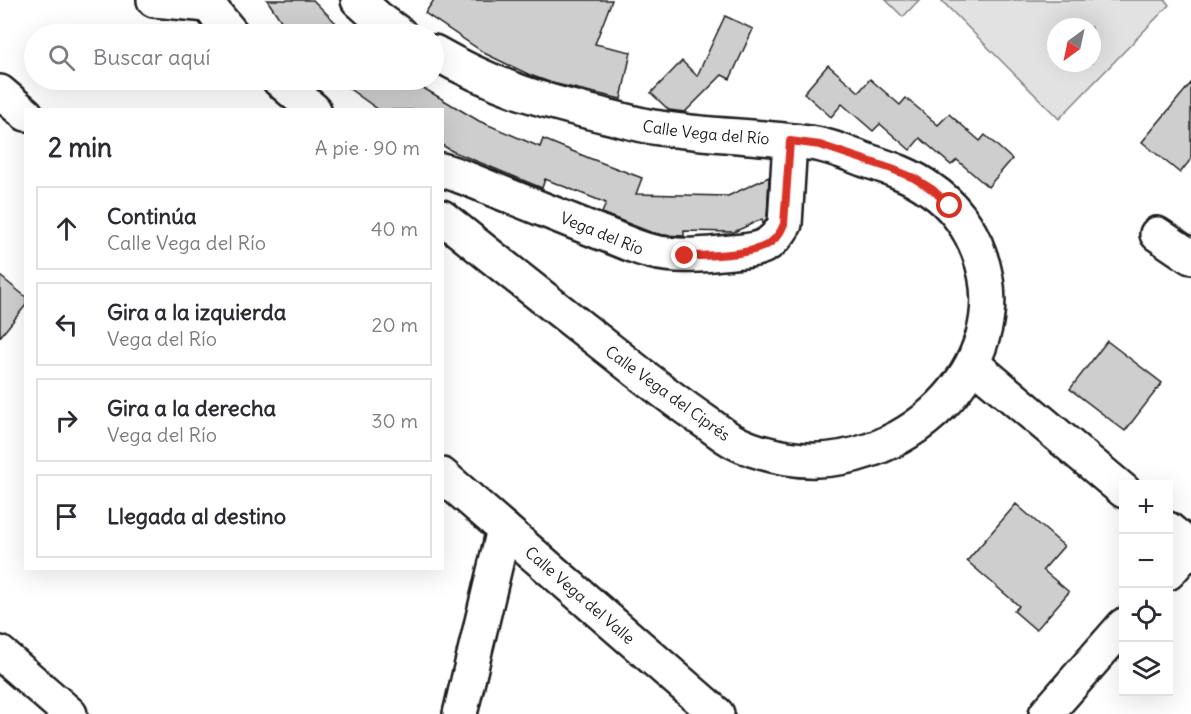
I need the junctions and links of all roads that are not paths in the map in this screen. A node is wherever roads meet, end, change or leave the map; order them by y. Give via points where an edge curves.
1 (154, 0) edge
2 (358, 0) edge
3 (206, 3) edge
4 (224, 24) edge
5 (386, 24) edge
6 (444, 58) edge
7 (291, 90) edge
8 (0, 92) edge
9 (312, 108) edge
10 (24, 112) edge
11 (790, 141) junction
12 (444, 171) edge
13 (444, 219) edge
14 (1157, 234) dead end
15 (1191, 257) edge
16 (973, 364) junction
17 (444, 478) edge
18 (1119, 487) edge
19 (504, 529) junction
20 (1173, 533) edge
21 (1191, 548) edge
22 (1173, 568) edge
23 (1119, 631) edge
24 (0, 653) edge
25 (70, 714) edge
26 (460, 714) edge
27 (717, 714) edge
28 (1046, 714) edge

1 - 3 street
2 - 5 street
3 - 4 street
6 - 11 street, Calle Vega del Río via 522,93 577,109 657,128
7 - 9 street
8 - 10 street
11 - 12 street, Vega del Río via 784,224 779,234 762,248 702,256 650,251
11 - 16 street, Calle Vega del Río via 820,145 892,169 933,190 950,206 976,243 987,283 986,325
13 - 16 street, Calle Vega del Ciprés via 668,396 736,443 762,452 815,460 866,451 890,441 929,417
14 - 15 street
16 - 18 street
17 - 19 street, Calle Vega del Valle
19 - 26 street
19 - 27 street, Calle Vega del Valle
20 - 21 street
21 - 22 street
23 - 28 street
24 - 25 street

